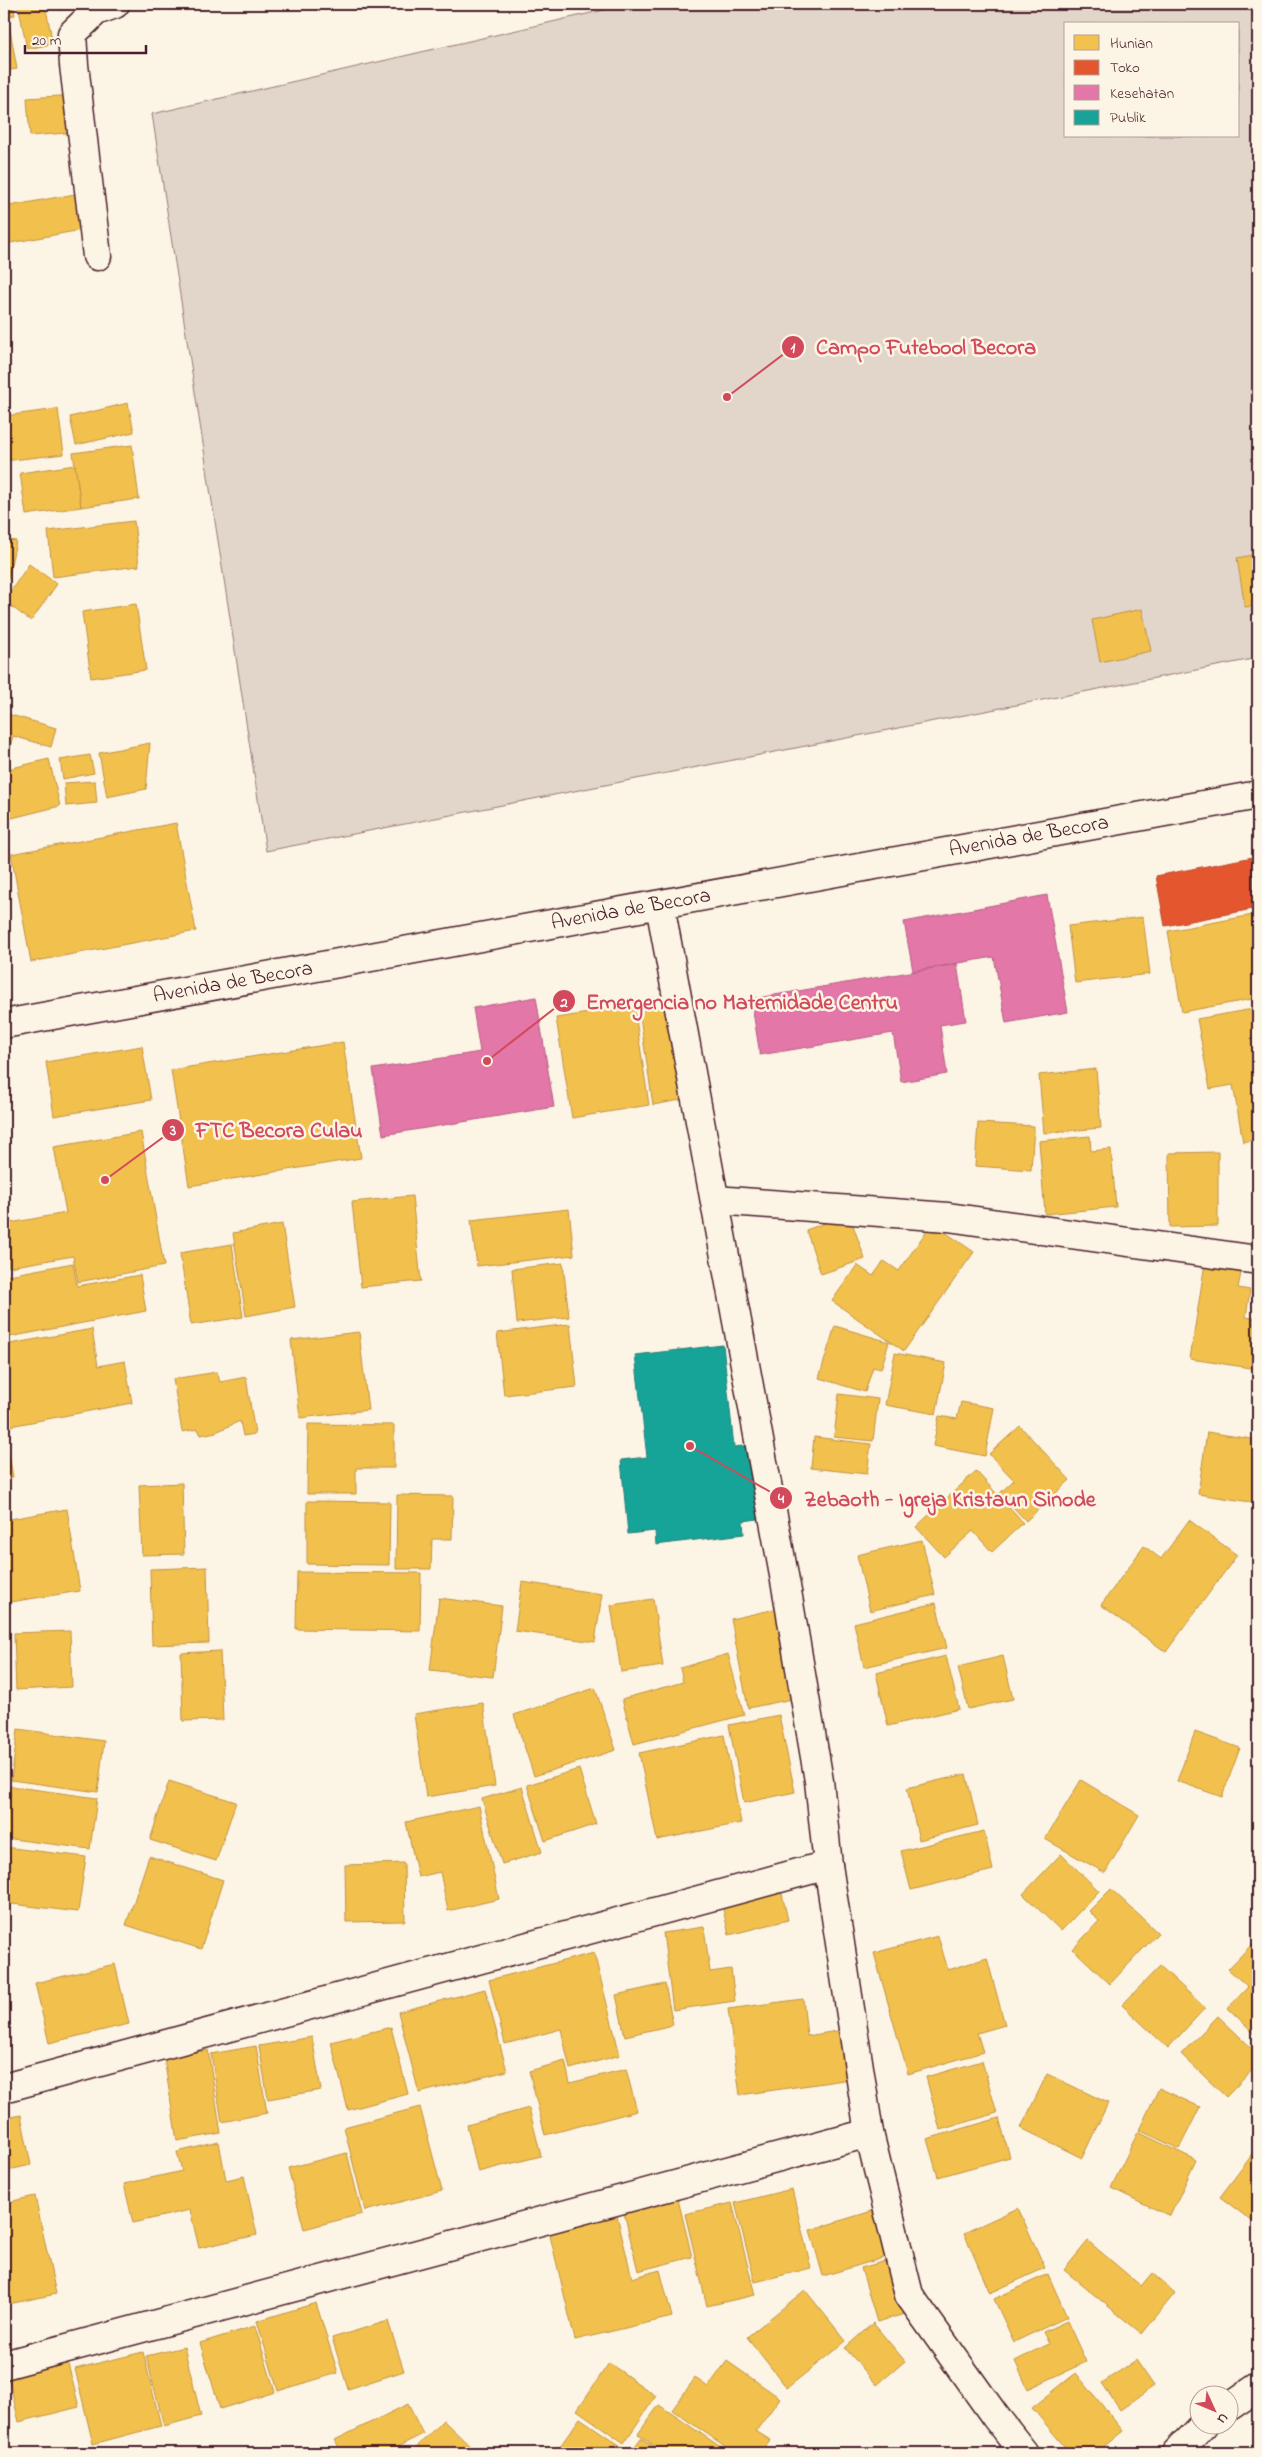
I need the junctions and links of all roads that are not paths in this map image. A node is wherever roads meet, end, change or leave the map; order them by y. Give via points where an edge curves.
1 (115, 4) edge
2 (97, 256) dead end
3 (1258, 795) edge
4 (660, 905) junction
5 (4, 1024) edge
6 (715, 1200) junction
7 (1258, 1260) edge
8 (828, 1865) junction
9 (4, 2088) edge
10 (869, 2133) junction
11 (4, 2365) edge
12 (1258, 2387) edge
13 (1240, 2399) edge
14 (1194, 2434) edge
15 (1024, 2453) edge
16 (1176, 2453) edge

1 - 2 street via 96,11 72,34
3 - 4 street, Avenida de Becora
4 - 5 street, Avenida de Becora
4 - 6 street
6 - 7 street via 948,1217
6 - 8 street via 788,1597 819,1781
8 - 9 street
8 - 10 street
10 - 11 street
10 - 15 street via 909,2295
12 - 13 street
14 - 16 street

